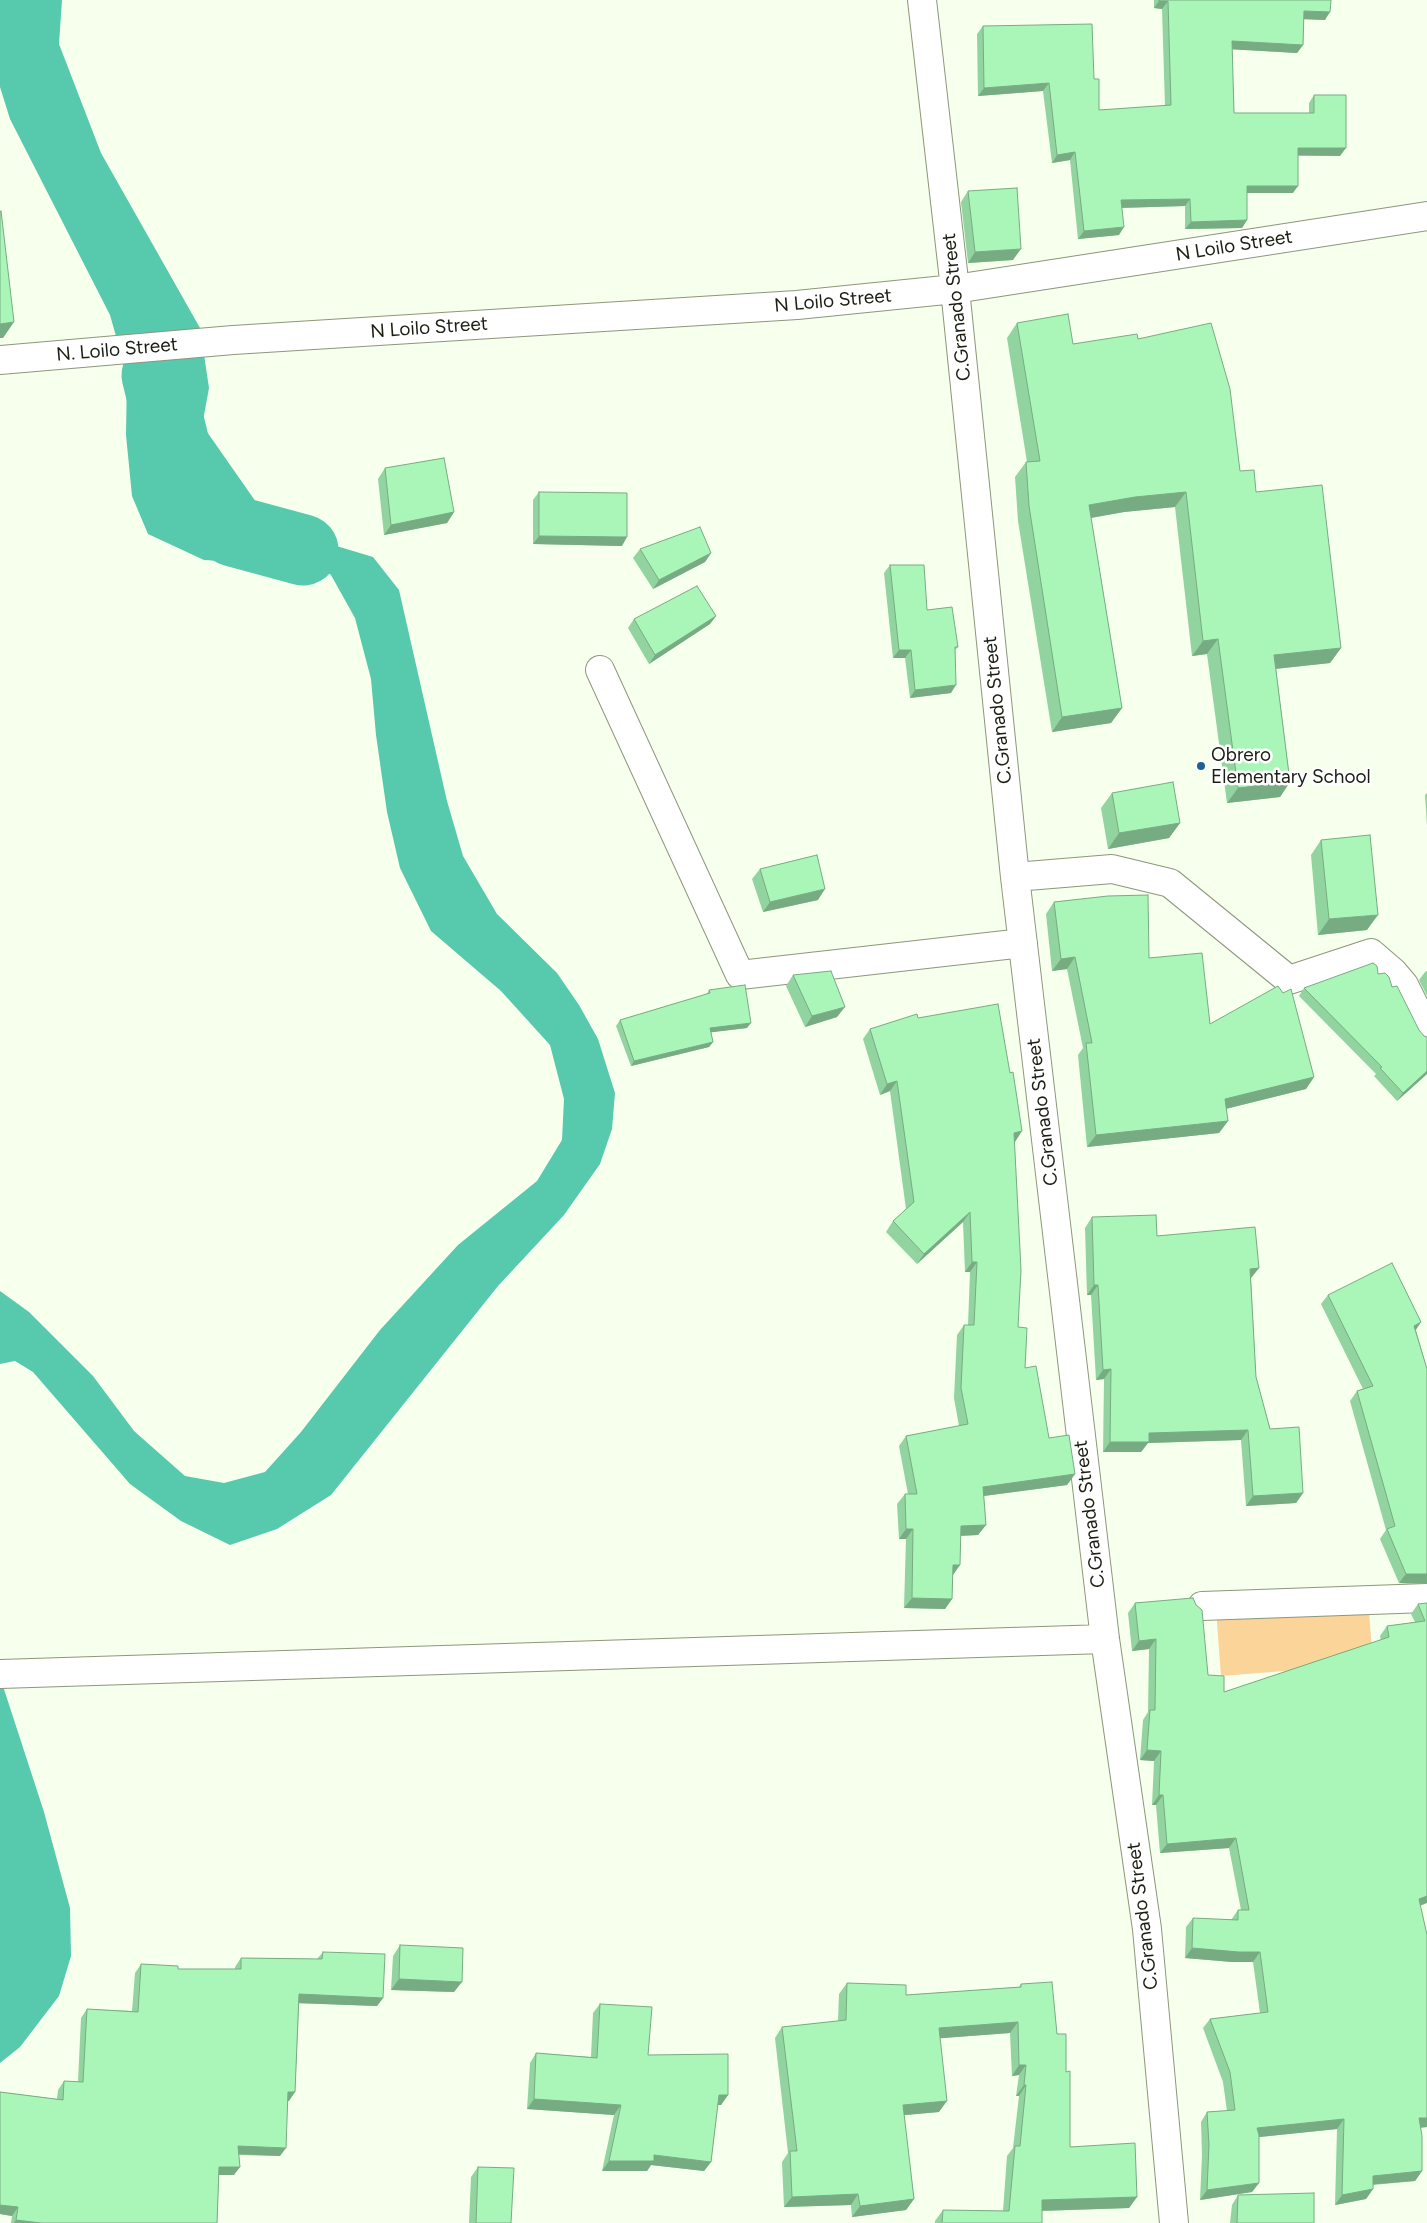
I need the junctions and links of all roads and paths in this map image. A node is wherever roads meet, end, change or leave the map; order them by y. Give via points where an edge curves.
1 (922, 0) edge
2 (1427, 216) edge
3 (955, 289) junction
4 (233, 340) joint
5 (0, 360) edge
6 (600, 670) dead end
7 (1015, 877) junction
8 (1023, 943) junction
9 (1427, 1031) edge
10 (1427, 1598) edge
11 (1202, 1606) dead end
12 (1105, 1639) junction
13 (0, 1674) edge
14 (1174, 2223) edge

1 - 3 street, C.Granado Street
2 - 3 street, N Loilo Street
3 - 4 street, N Loilo Street via 797,305
3 - 7 street, C.Granado Street
4 - 5 street, N. Loilo Street
6 - 8 street via 740,975
7 - 8 street, C.Granado Street
7 - 9 street via 1112,869 1170,883 1290,980 1371,953 1404,985
8 - 12 street, C.Granado Street
10 - 11 street
12 - 13 street
12 - 14 street, C.Granado Street via 1146,1929

